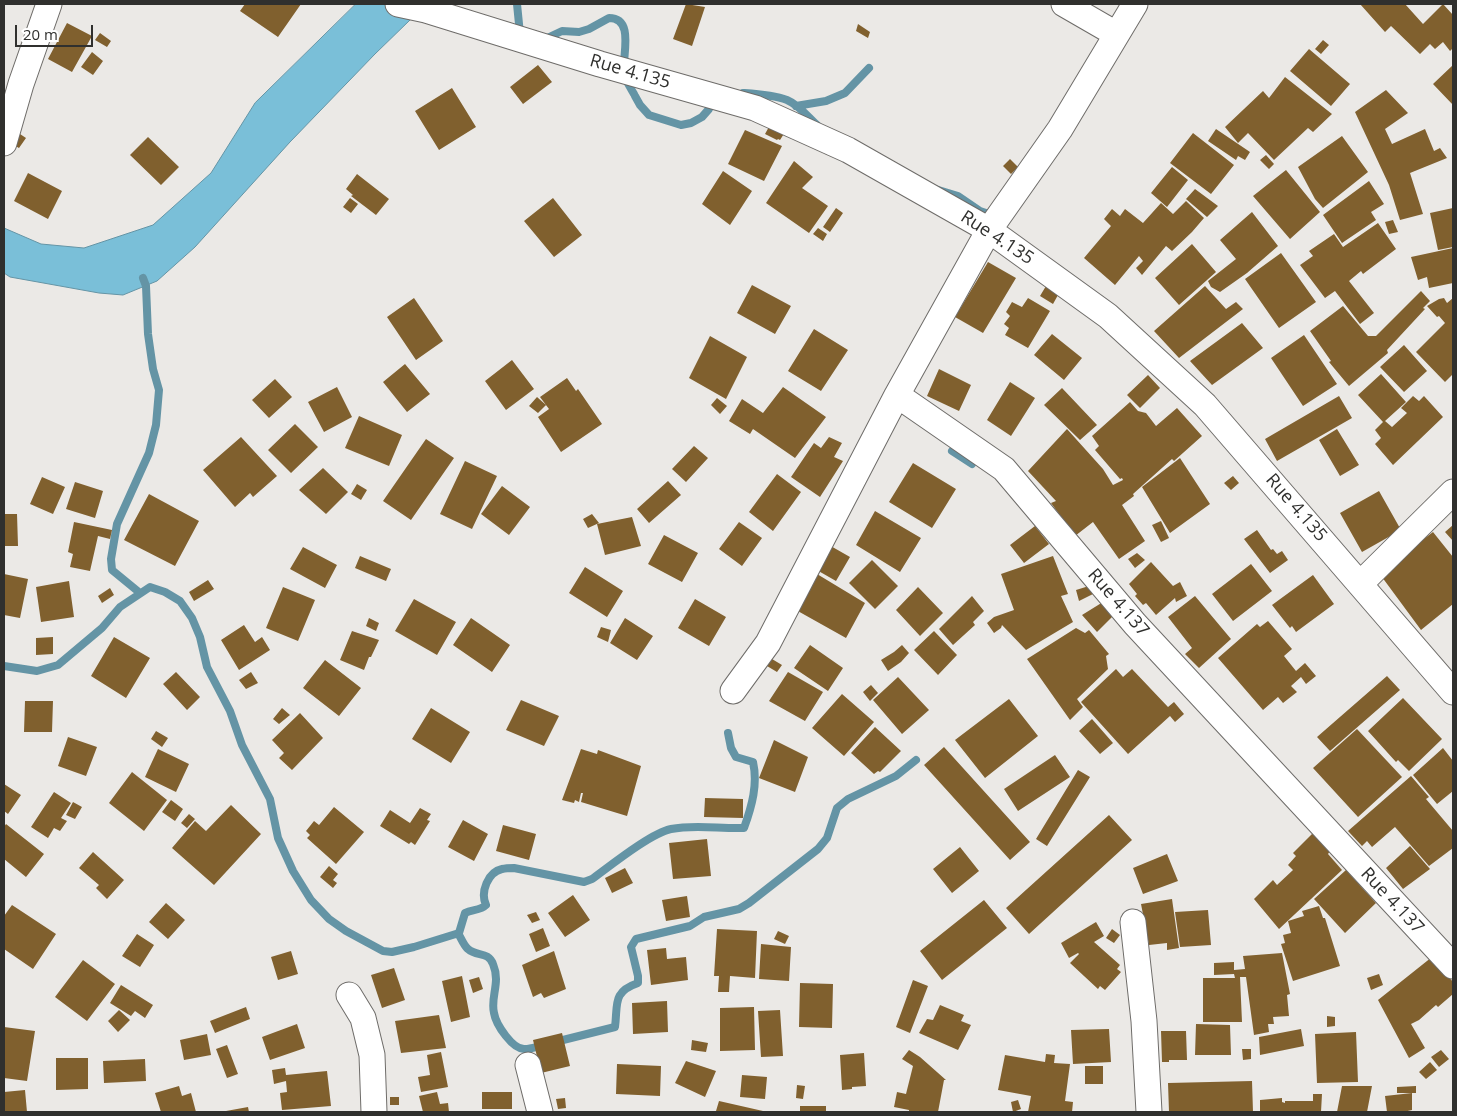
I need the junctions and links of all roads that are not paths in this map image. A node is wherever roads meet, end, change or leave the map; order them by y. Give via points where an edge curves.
1 (50, 4) edge
2 (398, 4) edge
3 (1064, 4) edge
4 (1135, 4) edge
5 (1116, 34) junction
6 (4, 143) edge
7 (989, 230) junction
8 (897, 395) junction
9 (1453, 492) edge
10 (1361, 583) junction
11 (733, 691) dead end
12 (1453, 692) edge
13 (1133, 922) dead end
14 (1453, 966) edge
15 (349, 995) dead end
16 (528, 1065) dead end
17 (374, 1112) edge
18 (540, 1112) edge
19 (1149, 1112) edge

1 - 6 street
2 - 7 street, Rue 4.135 via 755,108 848,150
3 - 5 street
4 - 5 street
5 - 7 street via 1060,129
7 - 8 street
7 - 10 street, Rue 4.135 via 1108,316 1206,404
8 - 11 street via 768,643
8 - 14 street, Rue 4.137 via 1004,469 1134,624
9 - 10 street
10 - 12 street, Rue 4.135
13 - 19 street via 1144,1021
15 - 17 street via 363,1018 372,1055
16 - 18 street

